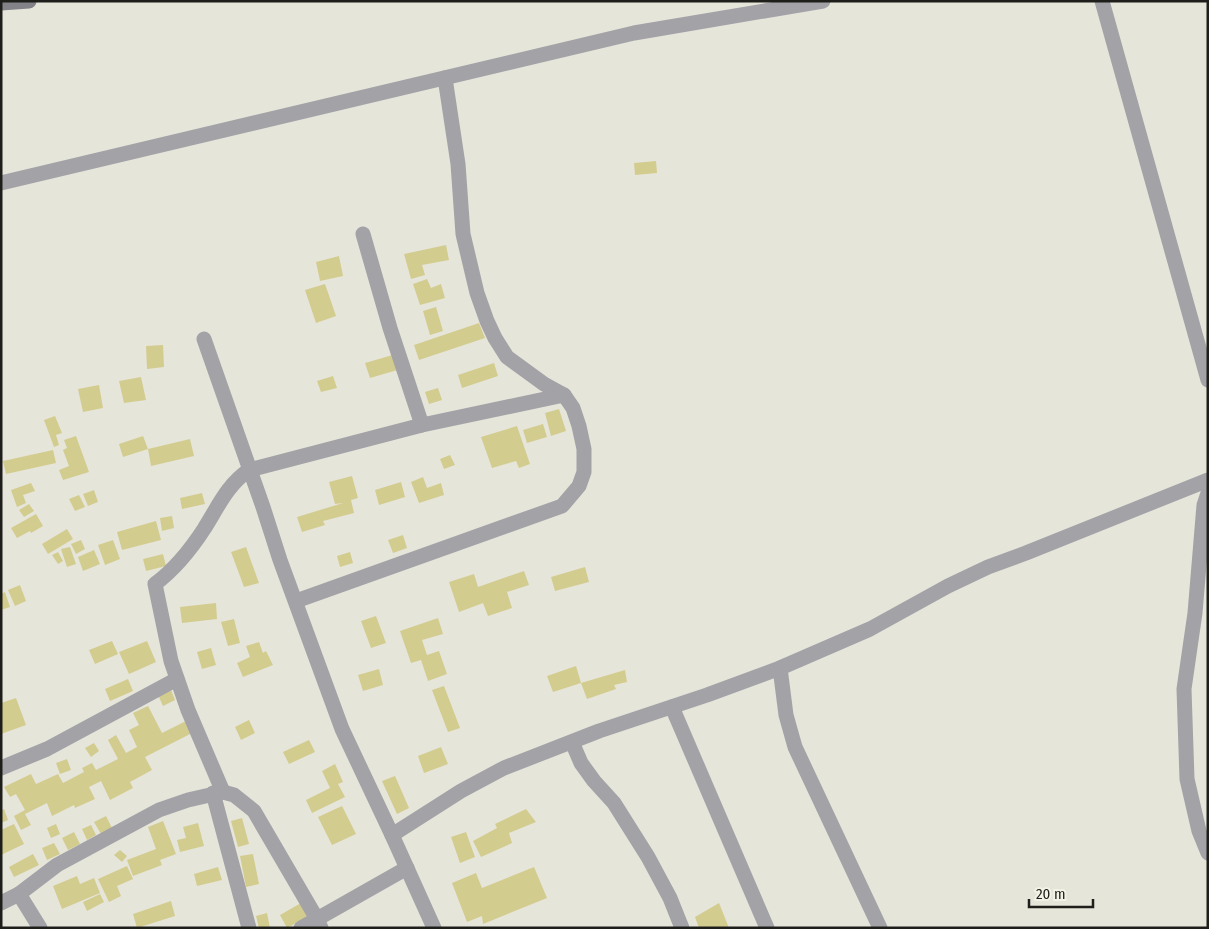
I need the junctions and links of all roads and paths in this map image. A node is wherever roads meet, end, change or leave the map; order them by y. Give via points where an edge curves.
1 (29, 1) edge
2 (823, 1) edge
3 (1102, 1) edge
4 (1, 3) edge
5 (445, 78) junction
6 (1, 183) edge
7 (363, 234) dead end
8 (204, 339) dead end
9 (1208, 380) edge
10 (564, 396) junction
11 (422, 425) junction
12 (249, 470) junction
13 (1208, 480) edge
14 (1208, 493) edge
15 (296, 601) junction
16 (780, 668) junction
17 (177, 679) junction
18 (672, 707) junction
19 (572, 742) junction
20 (1, 768) edge
21 (218, 792) junction
22 (392, 835) junction
23 (1208, 853) edge
24 (407, 868) junction
25 (19, 894) junction
26 (1, 903) edge
27 (320, 924) edge
28 (40, 928) edge
29 (249, 928) edge
30 (301, 928) edge
31 (434, 928) edge
32 (682, 928) edge
33 (767, 928) edge
34 (880, 928) edge

1 - 4 main road
2 - 5 street via 634,33
3 - 9 street
5 - 6 street
5 - 10 street via 458,164 463,234 487,321 507,357
7 - 11 street
8 - 12 street
10 - 11 street
10 - 15 street via 573,408 579,426 584,472 579,486 562,506
11 - 12 street
12 - 15 street
12 - 17 street via 228,490 192,546 155,584
13 - 16 street via 988,567 870,630
14 - 23 street via 1204,505 1195,613 1184,689 1187,779 1199,831
15 - 22 street via 342,728
16 - 18 street
16 - 34 street via 786,715 795,747
17 - 20 street via 47,750
17 - 21 street
18 - 19 street
18 - 33 street
19 - 22 street via 504,768
19 - 32 street via 581,762 614,803 648,857
21 - 25 street via 159,810 57,865
21 - 27 street via 234,795 254,811
21 - 29 street
22 - 24 street
24 - 27 street
24 - 31 street
25 - 26 street
25 - 28 street
27 - 30 street

